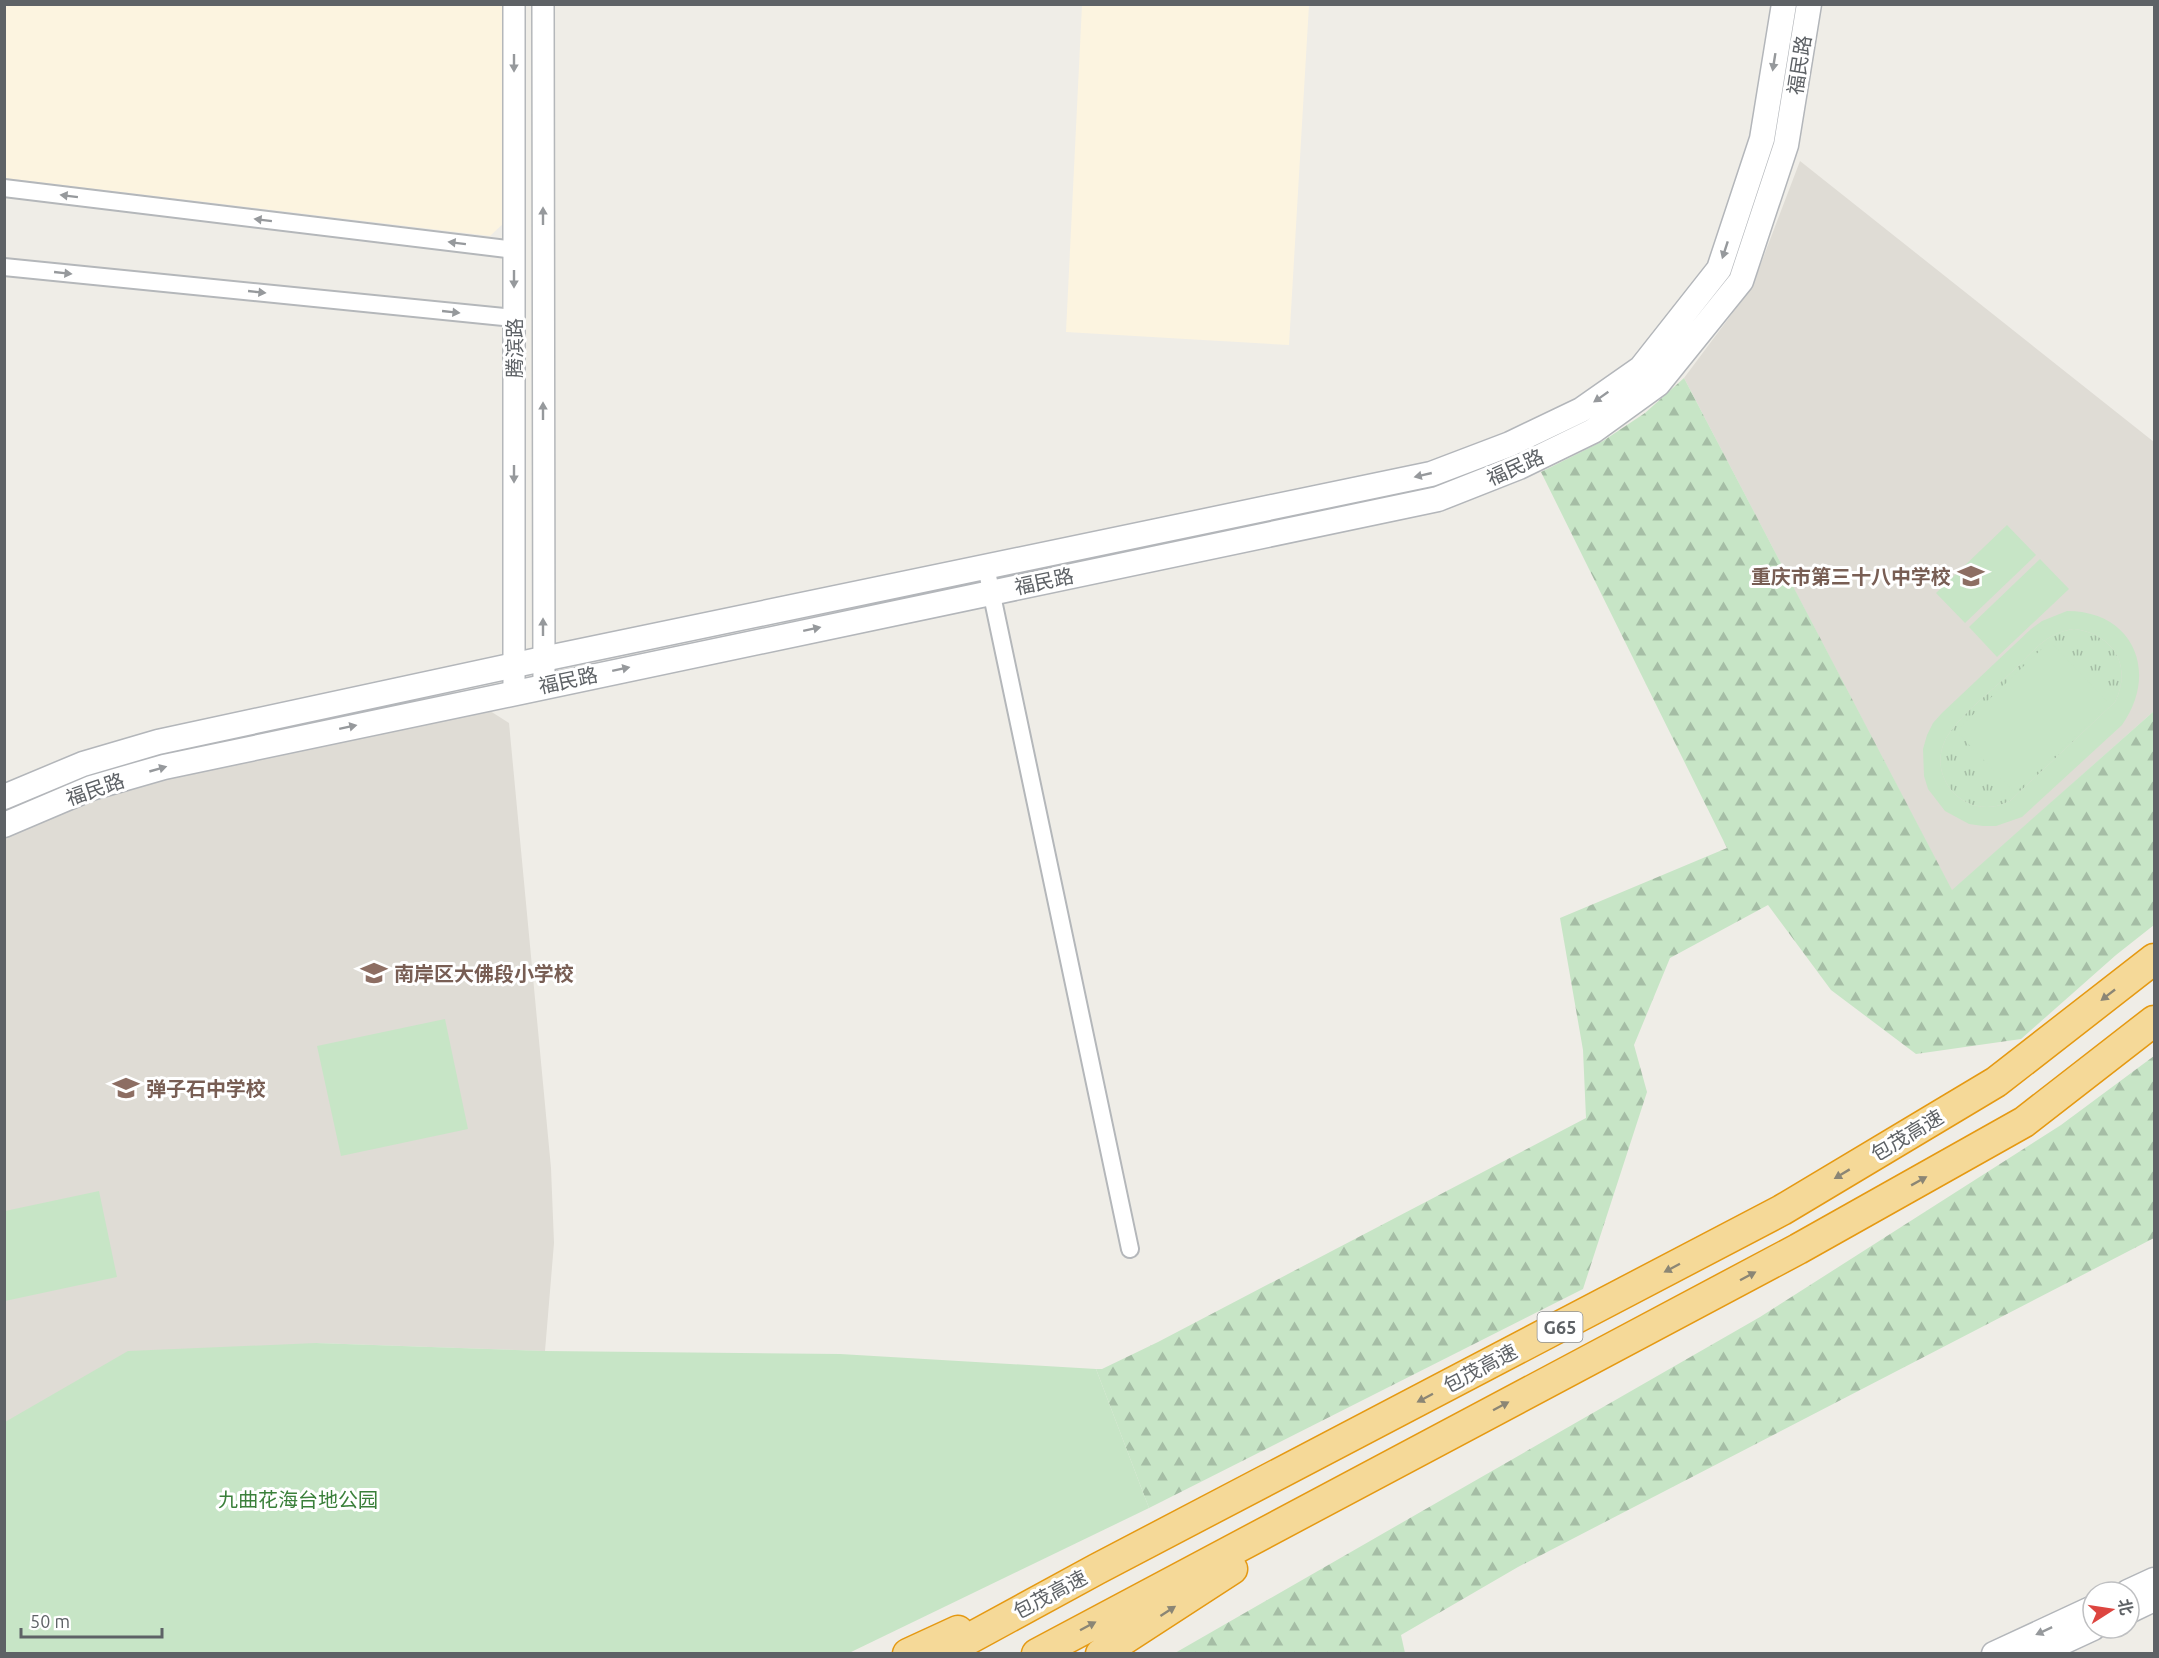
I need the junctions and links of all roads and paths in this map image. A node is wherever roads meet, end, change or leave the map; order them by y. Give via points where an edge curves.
1 (514, 4) edge
2 (543, 4) edge
3 (1784, 4) edge
4 (1809, 4) edge
5 (4, 188) edge
6 (515, 250) junction
7 (4, 267) edge
8 (514, 318) junction
9 (986, 567) junction
10 (990, 592) junction
11 (543, 660) junction
12 (514, 666) junction
13 (544, 685) junction
14 (514, 692) junction
15 (4, 797) edge
16 (4, 825) edge
17 (2154, 959) edge
18 (2154, 1021) edge
19 (1130, 1249) dead end
20 (1410, 1454) junction
21 (1097, 1569) junction
22 (2081, 1613) edge
23 (2081, 1633) edge
24 (908, 1653) edge
25 (941, 1653) edge
26 (1036, 1653) edge
27 (1101, 1653) edge
28 (1994, 1653) edge
29 (2037, 1653) edge

1 -> 6 street, 腾滨路
11 -> 2 street, 腾滨路
3 -> 9 main road, 福民路 via 1762,139 1719,269 1641,368 1599,398 1510,444 1431,474
4 - 10 main road, 福民路 via 1786,145 1741,281 1658,384 1593,431 1519,467 1438,499
6 -> 5 street
6 -> 8 street, 腾滨路
7 -> 8 street
8 -> 12 street, 腾滨路
9 - 10 street
9 - 11 main road, 福民路
13 -> 10 main road, 福民路
10 - 19 street
11 - 12 main road, 福民路
11 - 13 street, 腾滨路
12 - 14 street, 腾滨路
12 - 15 main road, 福民路 via 158,742 83,764
13 - 14 main road, 福民路
16 -> 14 main road, 福民路 via 92,789 164,767
17 -> 21 highway, 包茂高速 / G65 via 1996,1082 1782,1210
20 -> 18 highway, G65 via 1798,1249 2024,1122
26 -> 20 highway, G65
27 -> 20 highway
21 - 24 highway
21 - 25 highway, 包茂高速 / G65
22 -> 28 main road
23 - 29 main road

